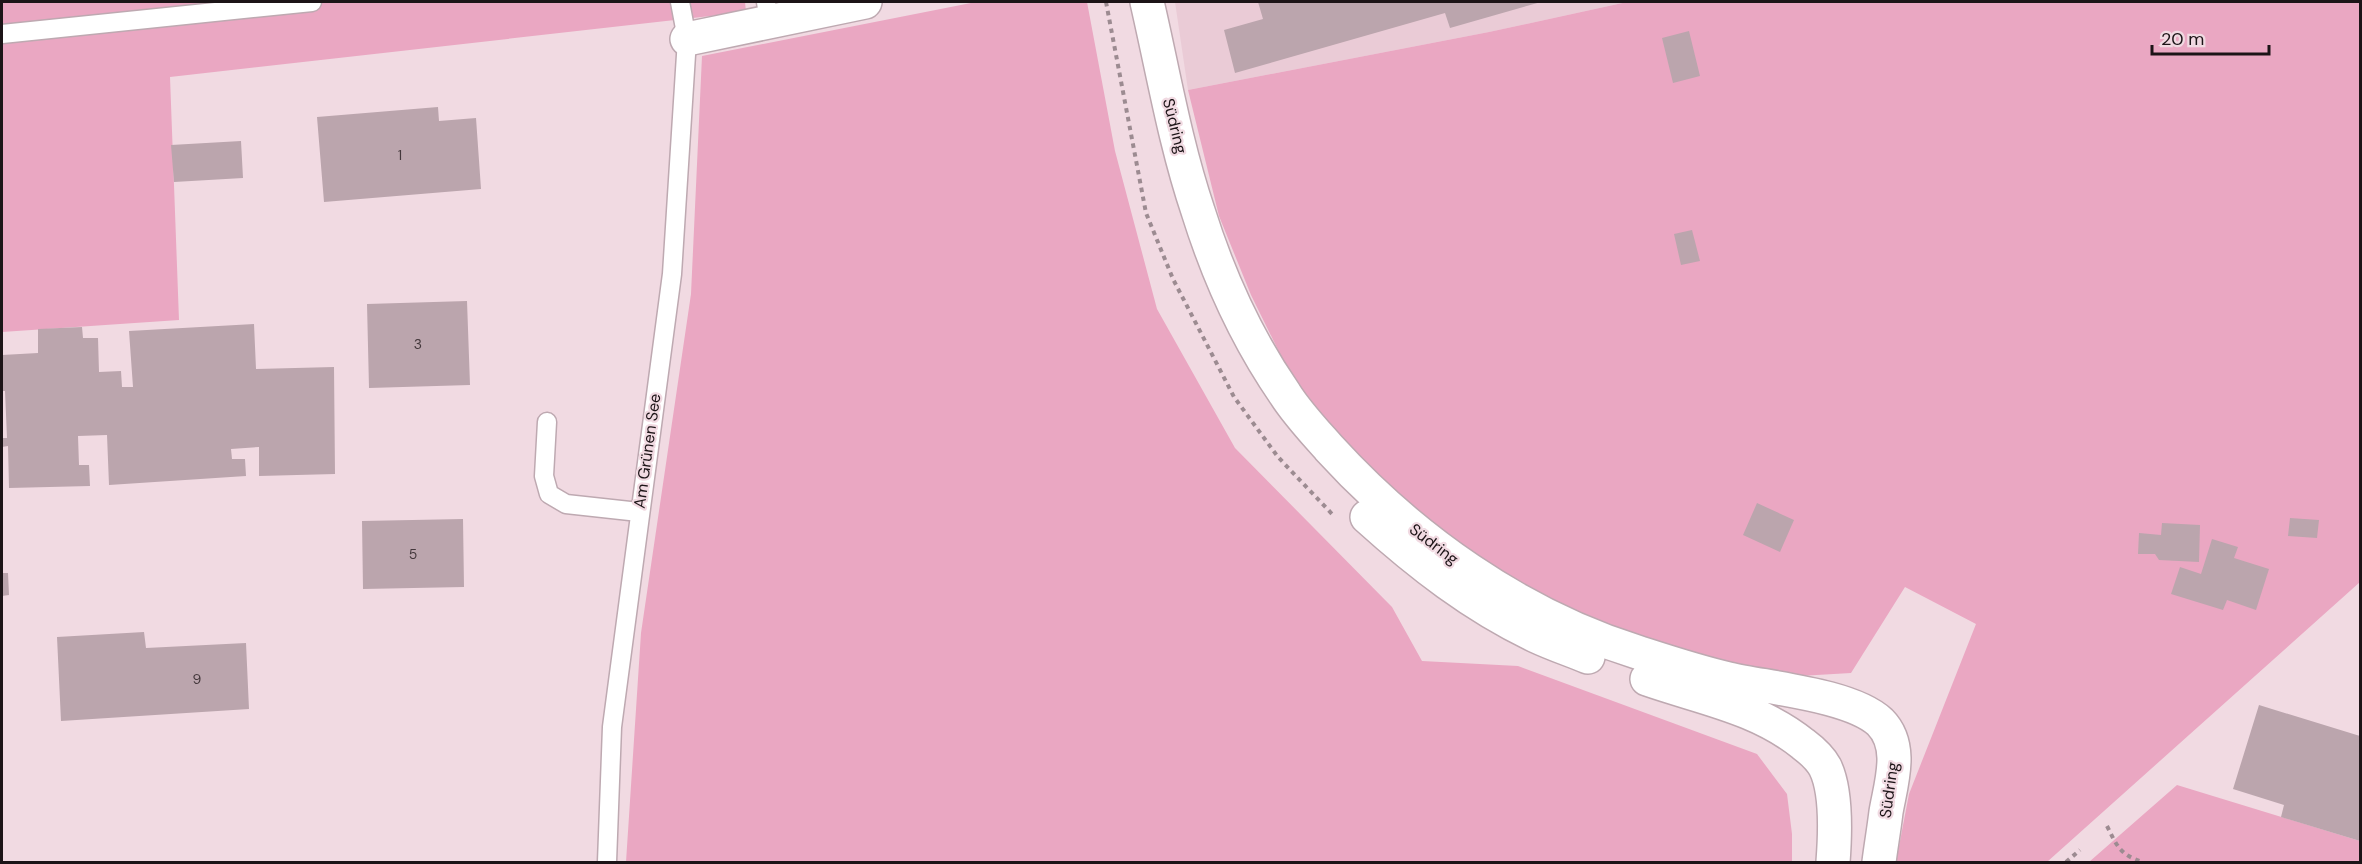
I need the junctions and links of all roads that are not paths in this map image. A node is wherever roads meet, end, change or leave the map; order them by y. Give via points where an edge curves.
1 (312, 2) edge
2 (680, 2) edge
3 (865, 2) edge
4 (1142, 2) edge
5 (1147, 2) edge
6 (767, 12) edge
7 (2, 34) edge
8 (687, 39) junction
9 (546, 422) dead end
10 (639, 512) junction
11 (607, 862) edge
12 (1833, 862) edge
13 (1879, 862) edge

1 - 7 lane
2 - 8 lane, Am Grünen See
3 - 6 street
4 - 12 street, Südring via 1152,87 1177,215 1199,276 1243,367 1315,465 1402,549 1484,608 1537,636 1620,670 1744,709 1790,733 1825,767 1833,811
5 - 13 street, Südring via 1177,136 1213,252 1262,357 1315,432 1362,484 1416,530 1496,587 1541,612 1661,660 1813,696 1877,719 1889,732 1894,747
6 - 8 street
8 - 10 lane, Am Grünen See via 672,274
9 - 10 lane via 544,476 549,494 566,504
10 - 11 lane, Am Grünen See via 612,727

